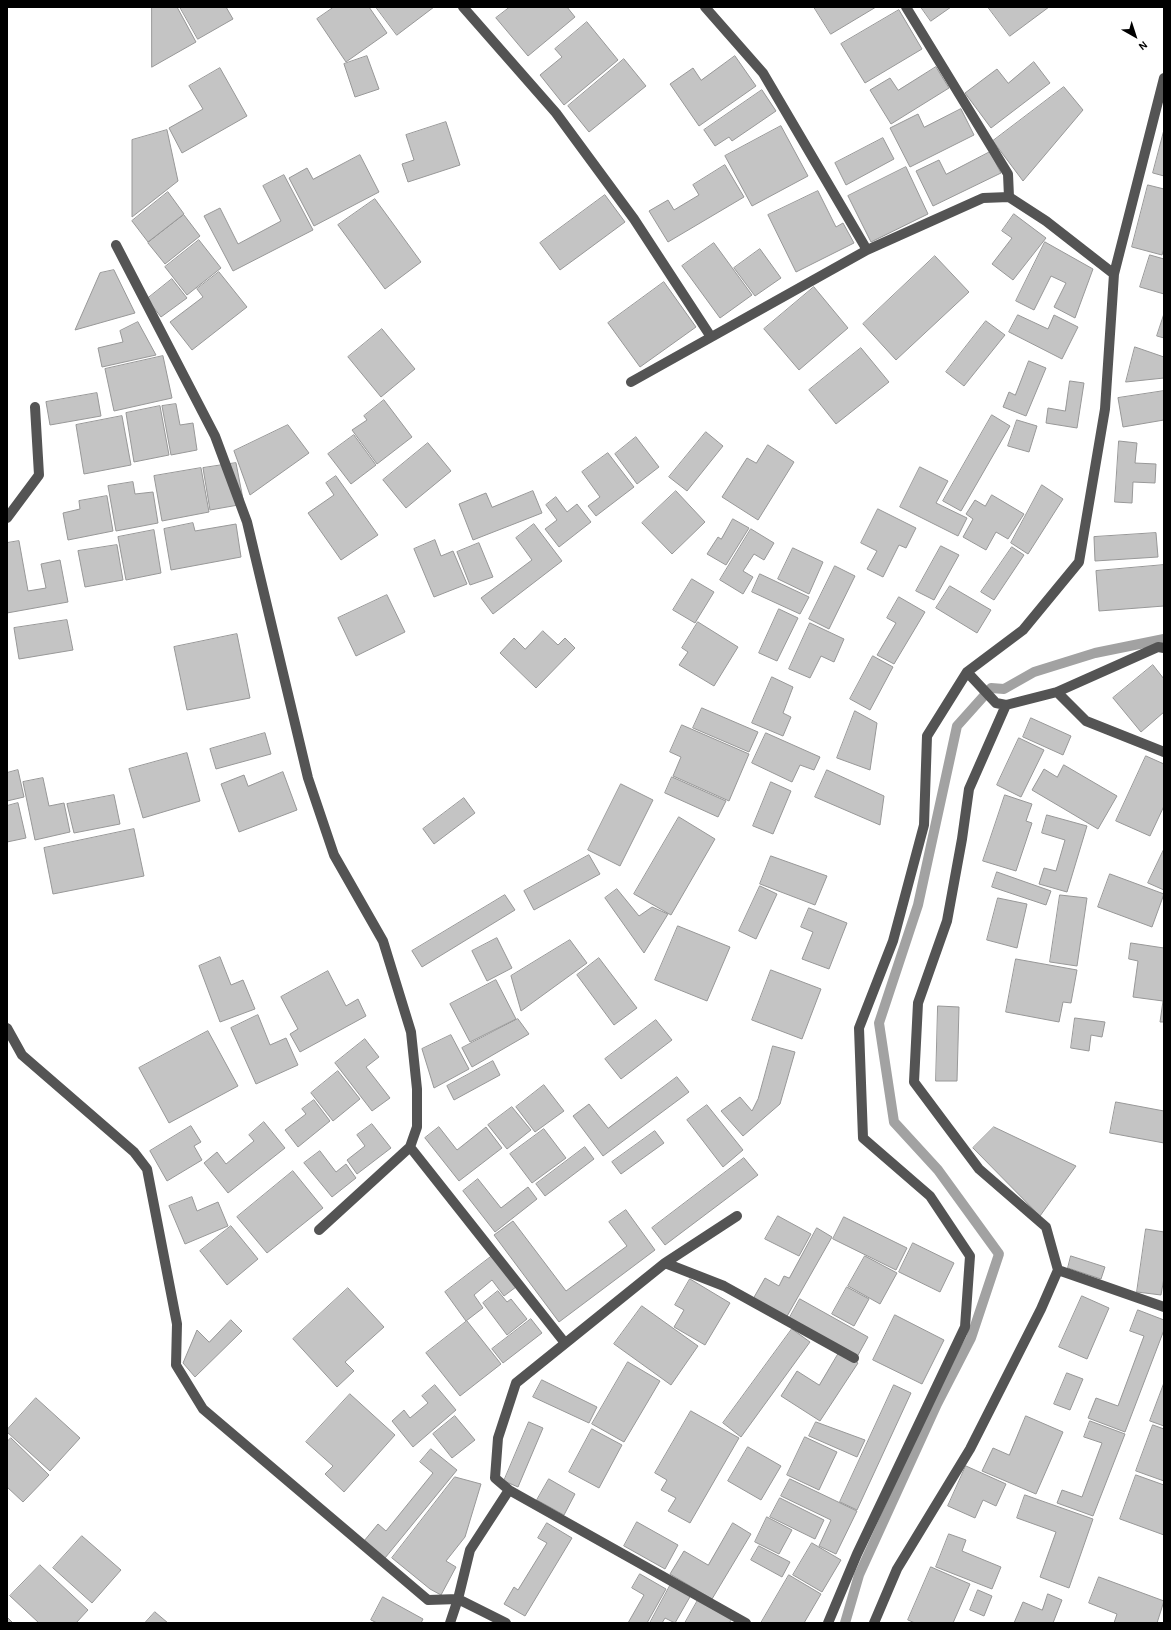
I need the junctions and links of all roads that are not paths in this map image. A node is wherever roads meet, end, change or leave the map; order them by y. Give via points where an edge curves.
1 (463, 7) edge
2 (704, 7) edge
3 (906, 7) edge
4 (1164, 78) edge
5 (1009, 197) junction
6 (116, 245) dead end
7 (867, 250) junction
8 (1114, 274) junction
9 (711, 338) junction
10 (631, 382) dead end
11 (35, 407) dead end
12 (7, 518) edge
13 (1164, 648) edge
14 (967, 672) junction
15 (1057, 692) junction
16 (1001, 704) junction
17 (1164, 752) edge
18 (7, 1028) edge
19 (410, 1147) junction
20 (737, 1216) dead end
21 (319, 1230) dead end
22 (665, 1263) junction
23 (1058, 1270) junction
24 (1164, 1307) edge
25 (565, 1343) junction
26 (854, 1358) dead end
27 (509, 1490) junction
28 (458, 1599) junction
29 (450, 1623) edge
30 (506, 1623) edge
31 (746, 1623) edge
32 (828, 1623) edge
33 (874, 1623) edge

1 - 9 street via 556,113 634,219
2 - 7 street via 763,73
3 - 5 street via 1008,174
4 - 8 street
5 - 7 street via 983,198
5 - 8 street via 1046,221
6 - 19 street via 214,436 247,522 308,778 334,855 382,941 411,1032 417,1089 417,1127
7 - 9 street
8 - 14 street via 1104,410 1078,562 1023,630
9 - 10 street
11 - 12 street via 39,475
13 - 15 street via 1158,647
14 - 16 street
14 - 32 street via 928,736 924,825 894,941 859,1028 863,1138 930,1196 970,1256 965,1327
15 - 16 street
15 - 17 street via 1086,721
16 - 23 street via 969,789 947,922 918,1003 914,1082 979,1169 1046,1227
18 - 28 street via 22,1055 134,1152 147,1169 177,1324 176,1365 203,1409 428,1600
19 - 21 street
19 - 25 street
20 - 22 street
22 - 25 street
22 - 26 street via 724,1286
23 - 24 street
23 - 33 street via 970,1449 897,1569
25 - 27 street via 516,1383 498,1438 495,1478
27 - 28 street via 470,1550
27 - 31 street
28 - 29 street
28 - 30 street

